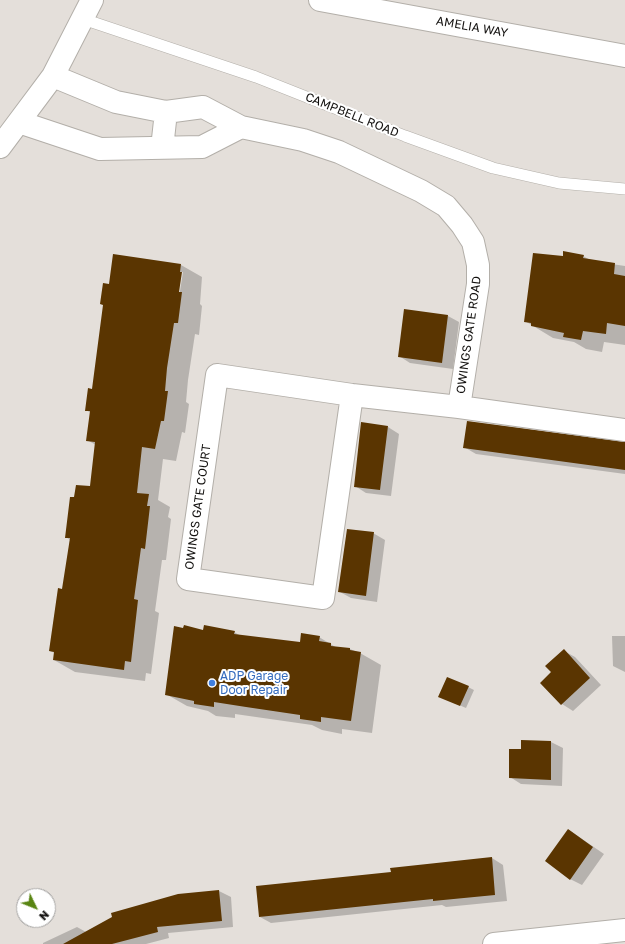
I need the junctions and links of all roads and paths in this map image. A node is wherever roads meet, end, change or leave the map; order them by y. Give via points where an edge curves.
1 (92, 0) edge
2 (320, 0) edge
3 (83, 19) junction
4 (625, 56) edge
5 (53, 76) junction
6 (166, 112) junction
7 (19, 122) junction
8 (241, 127) junction
9 (0, 147) edge
10 (162, 148) junction
11 (625, 189) edge
12 (352, 394) junction
13 (459, 407) junction
14 (625, 430) edge
15 (625, 930) edge
16 (494, 944) edge

1 - 3 street
2 - 4 street, AMELIA WAY
3 - 5 street
3 - 11 lane, CAMPBELL ROAD via 256,77 493,168 558,183
5 - 6 street, OWINGS GATE ROAD via 116,102
5 - 7 street
6 - 8 street, OWINGS GATE ROAD via 203,107
6 - 10 street
7 - 9 street
7 - 10 street via 100,149
8 - 10 street via 202,147
8 - 13 street, OWINGS GATE ROAD via 303,140 339,152 421,191 446,206 462,225 473,242 478,265 478,284
12 - 12 street, OWINGS GATE COURT via 217,376 188,579 323,598
12 - 13 street, OWINGS GATE COURT
13 - 14 street, OWINGS GATE ROAD
15 - 16 street

